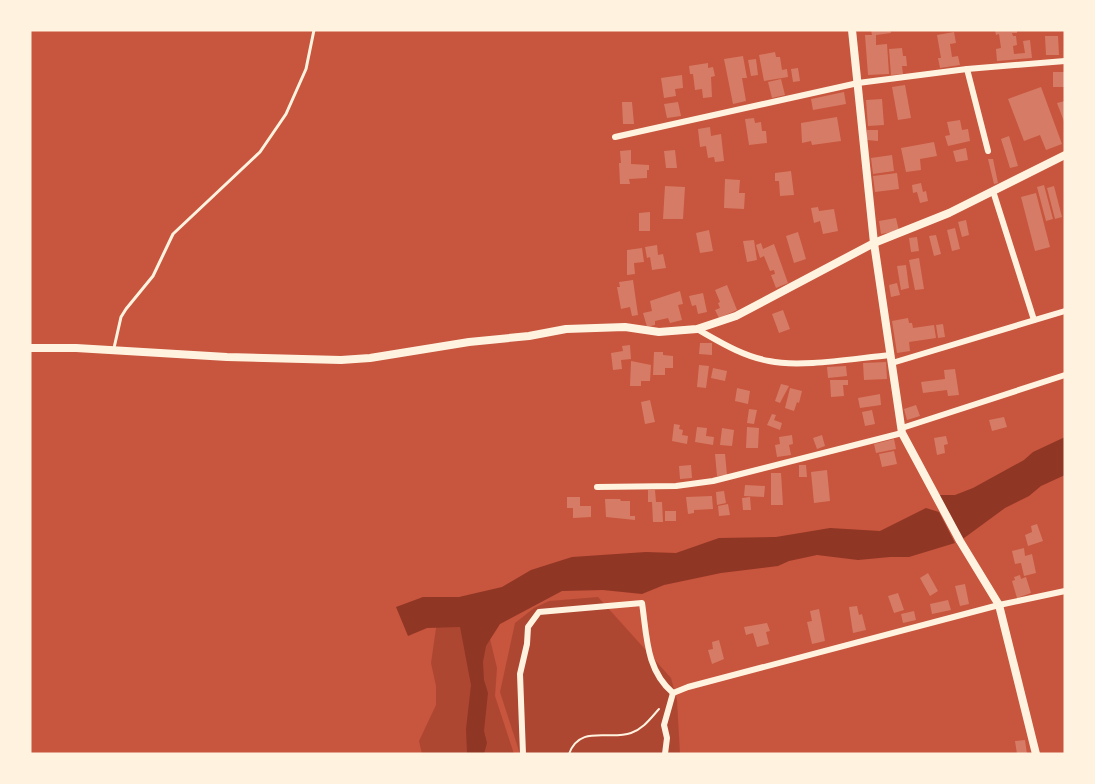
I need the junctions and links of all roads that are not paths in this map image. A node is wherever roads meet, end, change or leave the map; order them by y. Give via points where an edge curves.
1 (314, 30) edge
2 (852, 30) edge
3 (1065, 61) edge
4 (967, 69) junction
5 (858, 83) junction
6 (615, 137) dead end
7 (988, 152) dead end
8 (1065, 155) edge
9 (993, 191) junction
10 (874, 243) junction
11 (1065, 311) edge
12 (1034, 320) junction
13 (697, 329) junction
14 (30, 348) edge
15 (114, 350) junction
16 (891, 359) junction
17 (1065, 375) edge
18 (902, 431) junction
19 (597, 488) dead end
20 (1065, 591) edge
21 (999, 605) junction
22 (674, 693) junction
23 (523, 754) edge
24 (665, 754) edge
25 (1036, 754) edge

1 - 15 lane via 306,69 286,114 250,162 173,234 153,276 126,309
2 - 5 street
3 - 4 street
4 - 5 street
4 - 7 street
5 - 6 street
5 - 10 street
8 - 9 street
9 - 10 street
9 - 12 street
10 - 13 street via 764,303
10 - 16 street
11 - 12 street
12 - 16 street
13 - 15 street via 566,329 341,360
13 - 16 street via 730,348 770,362
14 - 15 street
16 - 18 street
17 - 18 street
18 - 19 street via 713,481
18 - 21 street via 934,495
20 - 21 street
21 - 22 street
21 - 25 street
22 - 23 street via 661,682 650,656 642,603 539,612 528,627 520,674
22 - 24 street via 664,725

